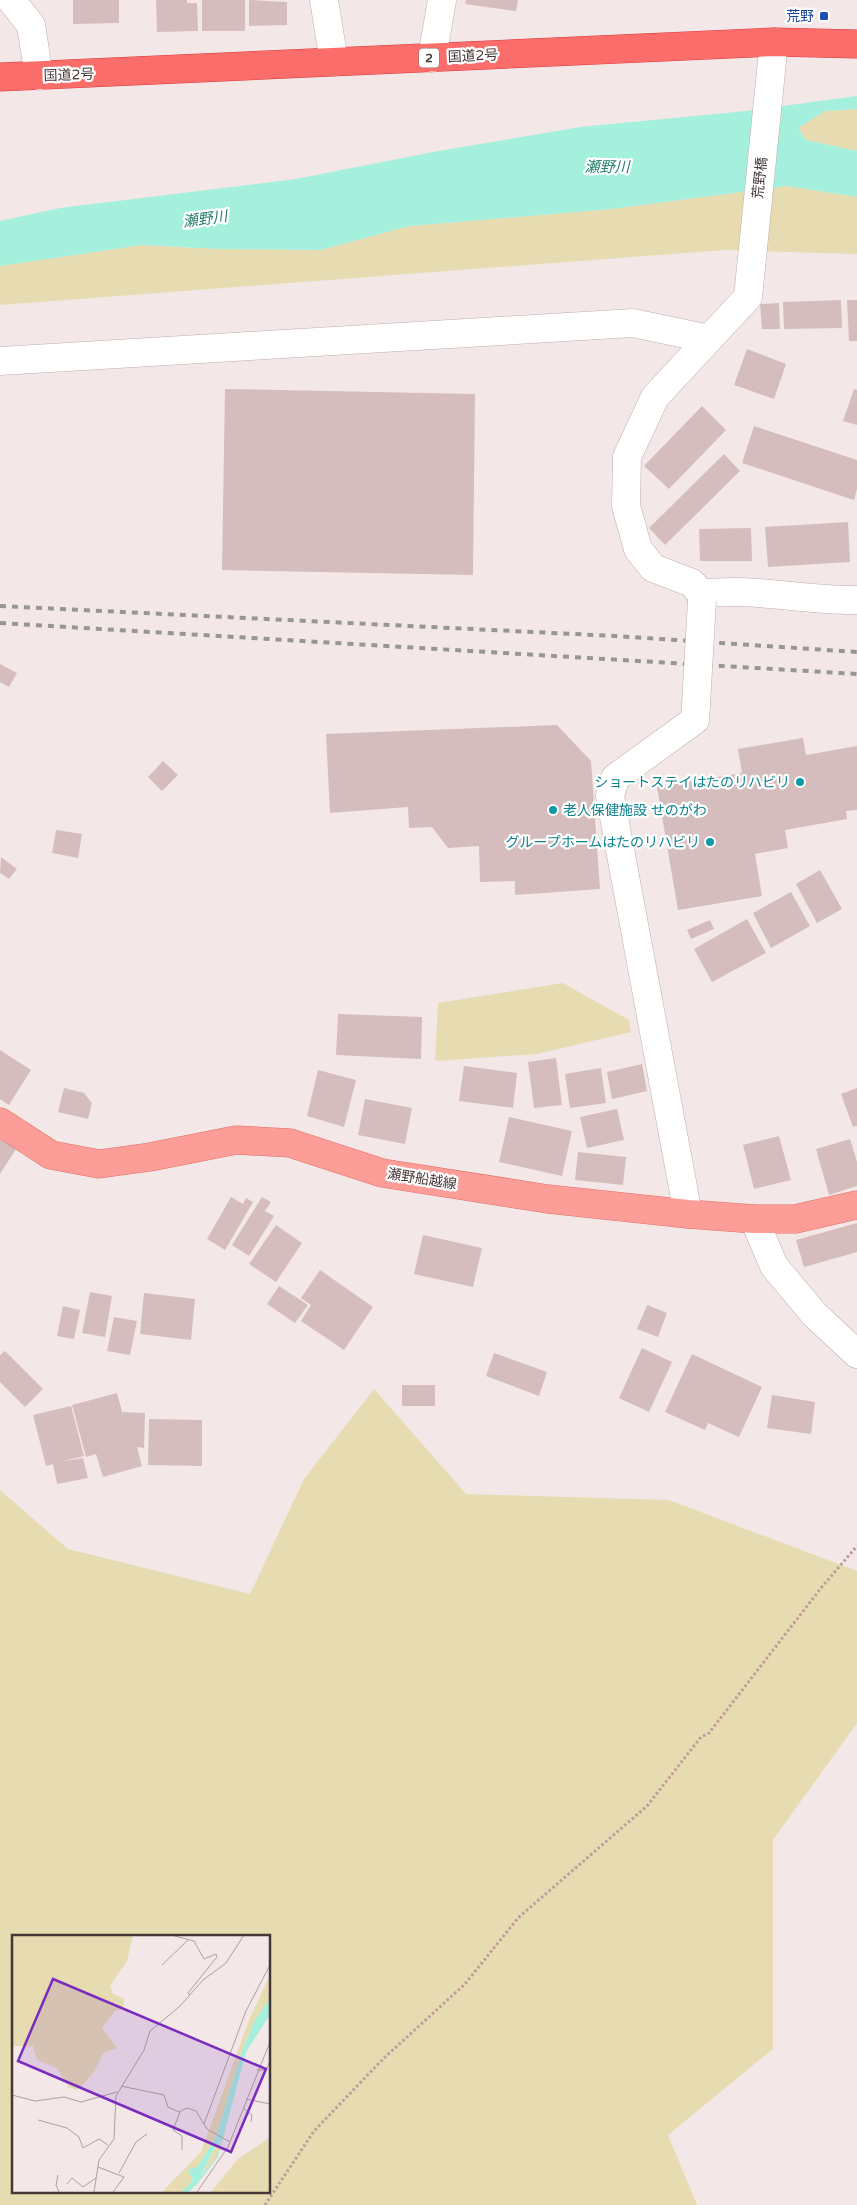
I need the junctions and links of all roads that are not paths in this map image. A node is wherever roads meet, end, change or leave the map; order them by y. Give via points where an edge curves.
1 (11, 0) edge
2 (324, 0) edge
3 (442, 0) edge
4 (774, 42) junction
5 (857, 44) edge
6 (432, 58) junction
7 (334, 62) junction
8 (39, 76) junction
9 (0, 77) edge
10 (709, 339) junction
11 (0, 361) edge
12 (701, 597) junction
13 (857, 600) edge
14 (0, 1122) edge
15 (857, 1205) edge
16 (688, 1214) junction
17 (754, 1220) junction
18 (857, 1354) edge

1 - 8 street via 31,25
2 - 7 street
3 - 6 street
4 - 5 highway, 国道2号 / 2
4 - 6 highway, 国道2号 / 2
4 - 10 street, 荒野橋 via 748,297
6 - 7 highway, 国道2号 / 2
7 - 8 highway, 国道2号 / 2
8 - 9 highway, 国道2号 / 2
10 - 11 street via 633,323
10 - 12 street, 荒野橋 via 655,397 627,457 626,506 638,549 654,568 692,583
12 - 13 street via 721,591
12 - 16 street, bridge via 695,720 615,778 610,796
14 - 16 main road, 瀬野船越線 via 52,1155 98,1164 236,1140 290,1143 382,1173 548,1199
15 - 17 main road, 瀬野船越線 via 795,1219
16 - 17 main road, 瀬野船越線
17 - 18 street via 774,1266 815,1315

